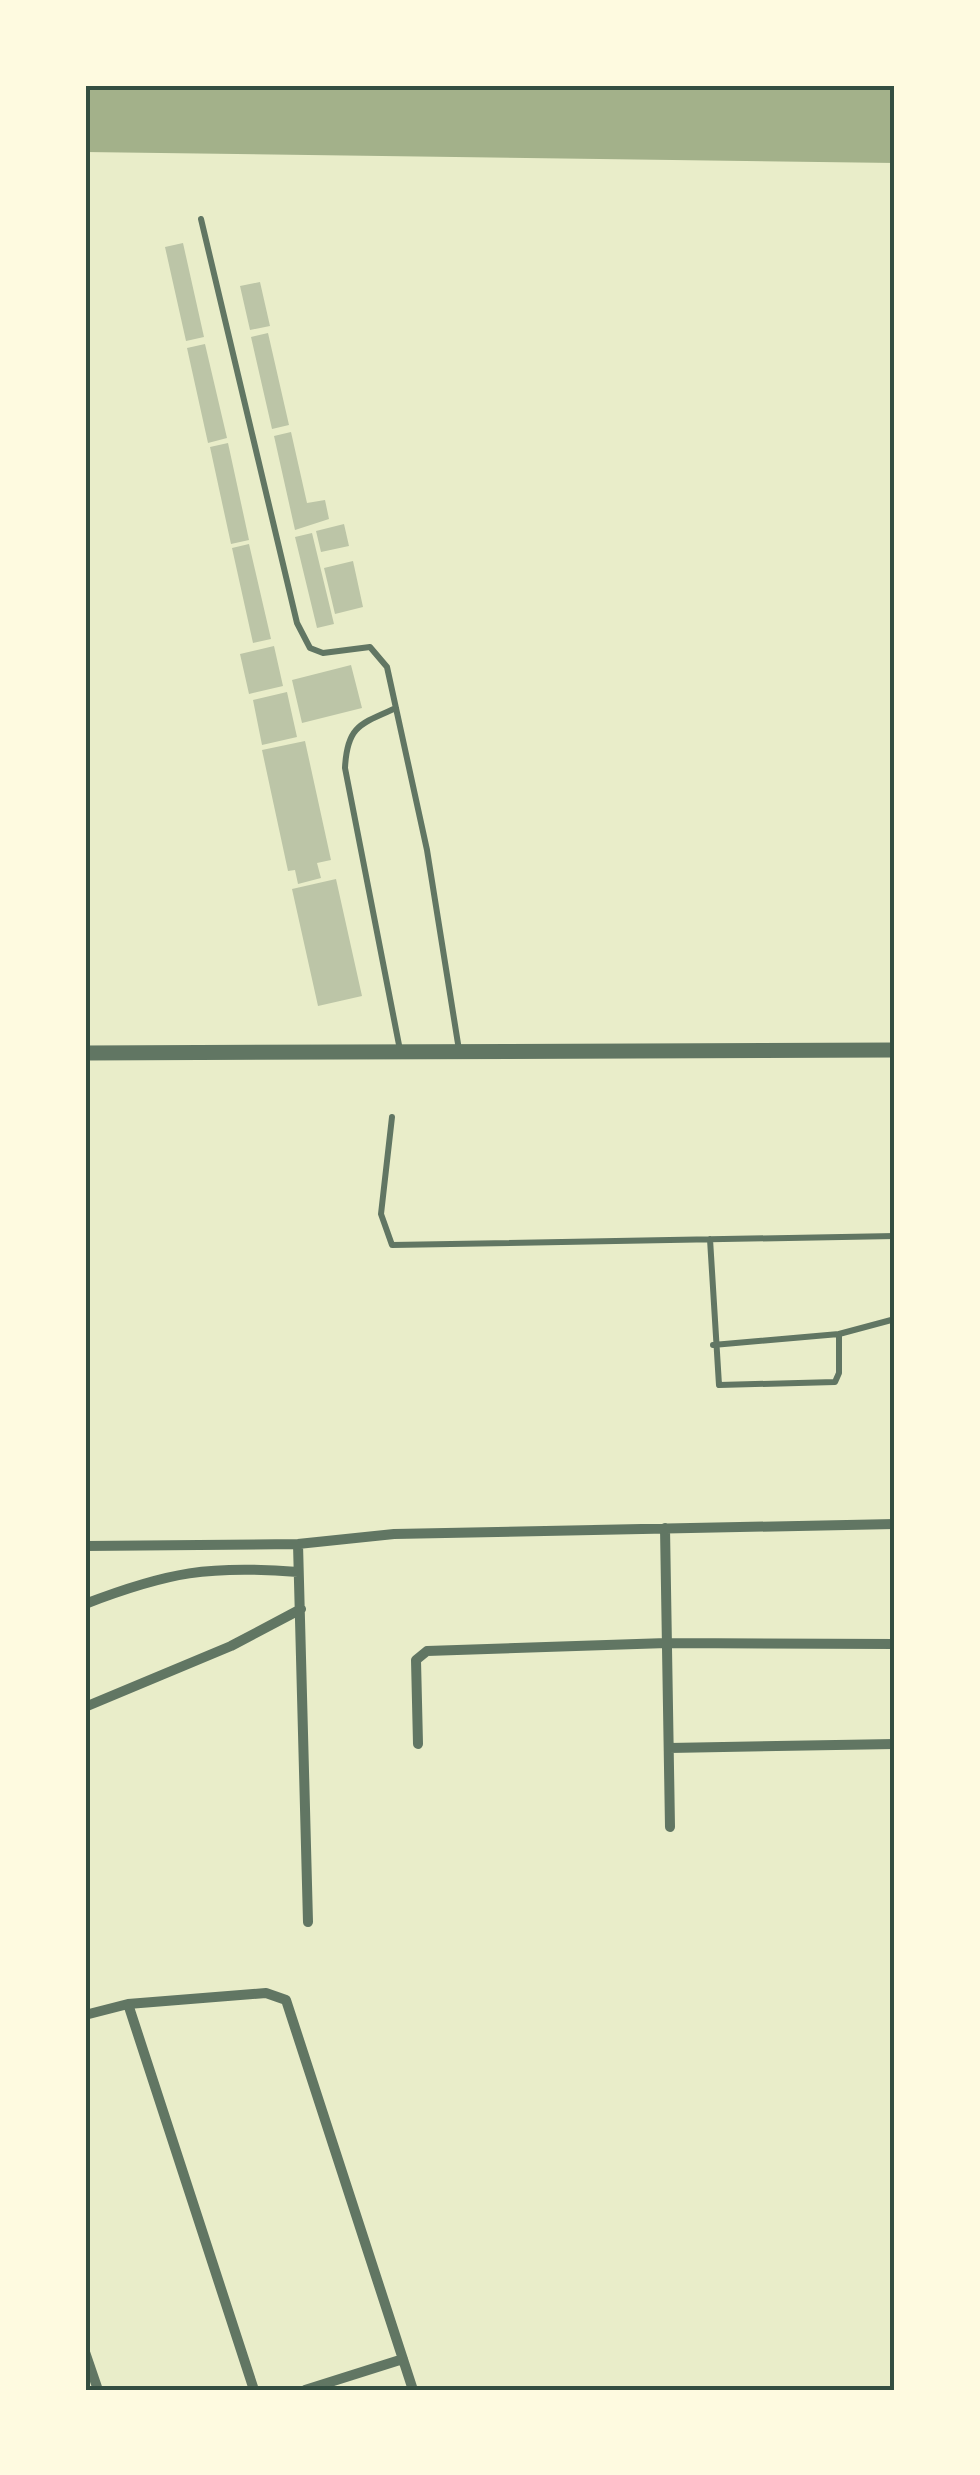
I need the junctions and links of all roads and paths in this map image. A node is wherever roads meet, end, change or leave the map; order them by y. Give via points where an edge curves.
1 (201, 219) dead end
2 (396, 708) junction
3 (895, 1050) edge
4 (459, 1051) junction
5 (400, 1052) junction
6 (85, 1054) edge
7 (392, 1117) dead end
8 (895, 1236) edge
9 (710, 1239) junction
10 (895, 1318) edge
11 (839, 1334) junction
12 (714, 1345) junction
13 (895, 1524) edge
14 (665, 1528) junction
15 (298, 1544) junction
16 (85, 1546) edge
17 (298, 1572) junction
18 (85, 1604) edge
19 (301, 1609) junction
20 (667, 1642) junction
21 (895, 1644) edge
22 (85, 1706) edge
23 (418, 1744) dead end
24 (895, 1744) edge
25 (669, 1748) junction
26 (670, 1827) dead end
27 (308, 1922) dead end
28 (128, 2004) junction
29 (85, 2016) edge
30 (85, 2352) edge
31 (403, 2359) junction
32 (98, 2390) edge
33 (254, 2390) edge
34 (305, 2390) edge
35 (413, 2390) edge

1 - 2 lane via 297,622 310,648 355,646 380,653
2 - 4 lane
2 - 5 lane via 358,725 346,744 344,768
3 - 4 street
4 - 5 street
5 - 6 street
7 - 9 lane via 381,1214 392,1245
8 - 9 lane
9 - 12 lane
10 - 11 lane
11 - 12 lane
11 - 12 lane via 835,1382 718,1385
13 - 14 street
14 - 15 street via 394,1534
14 - 20 street
15 - 16 street
15 - 17 street
17 - 18 street via 188,1571
17 - 19 street
19 - 22 street via 231,1646
19 - 27 street
20 - 21 street
20 - 23 street via 427,1651 416,1660
20 - 25 street
24 - 25 street
25 - 26 street
28 - 29 street
28 - 31 street via 266,1993 286,2000
28 - 33 street
30 - 32 street
31 - 34 street
31 - 35 street

